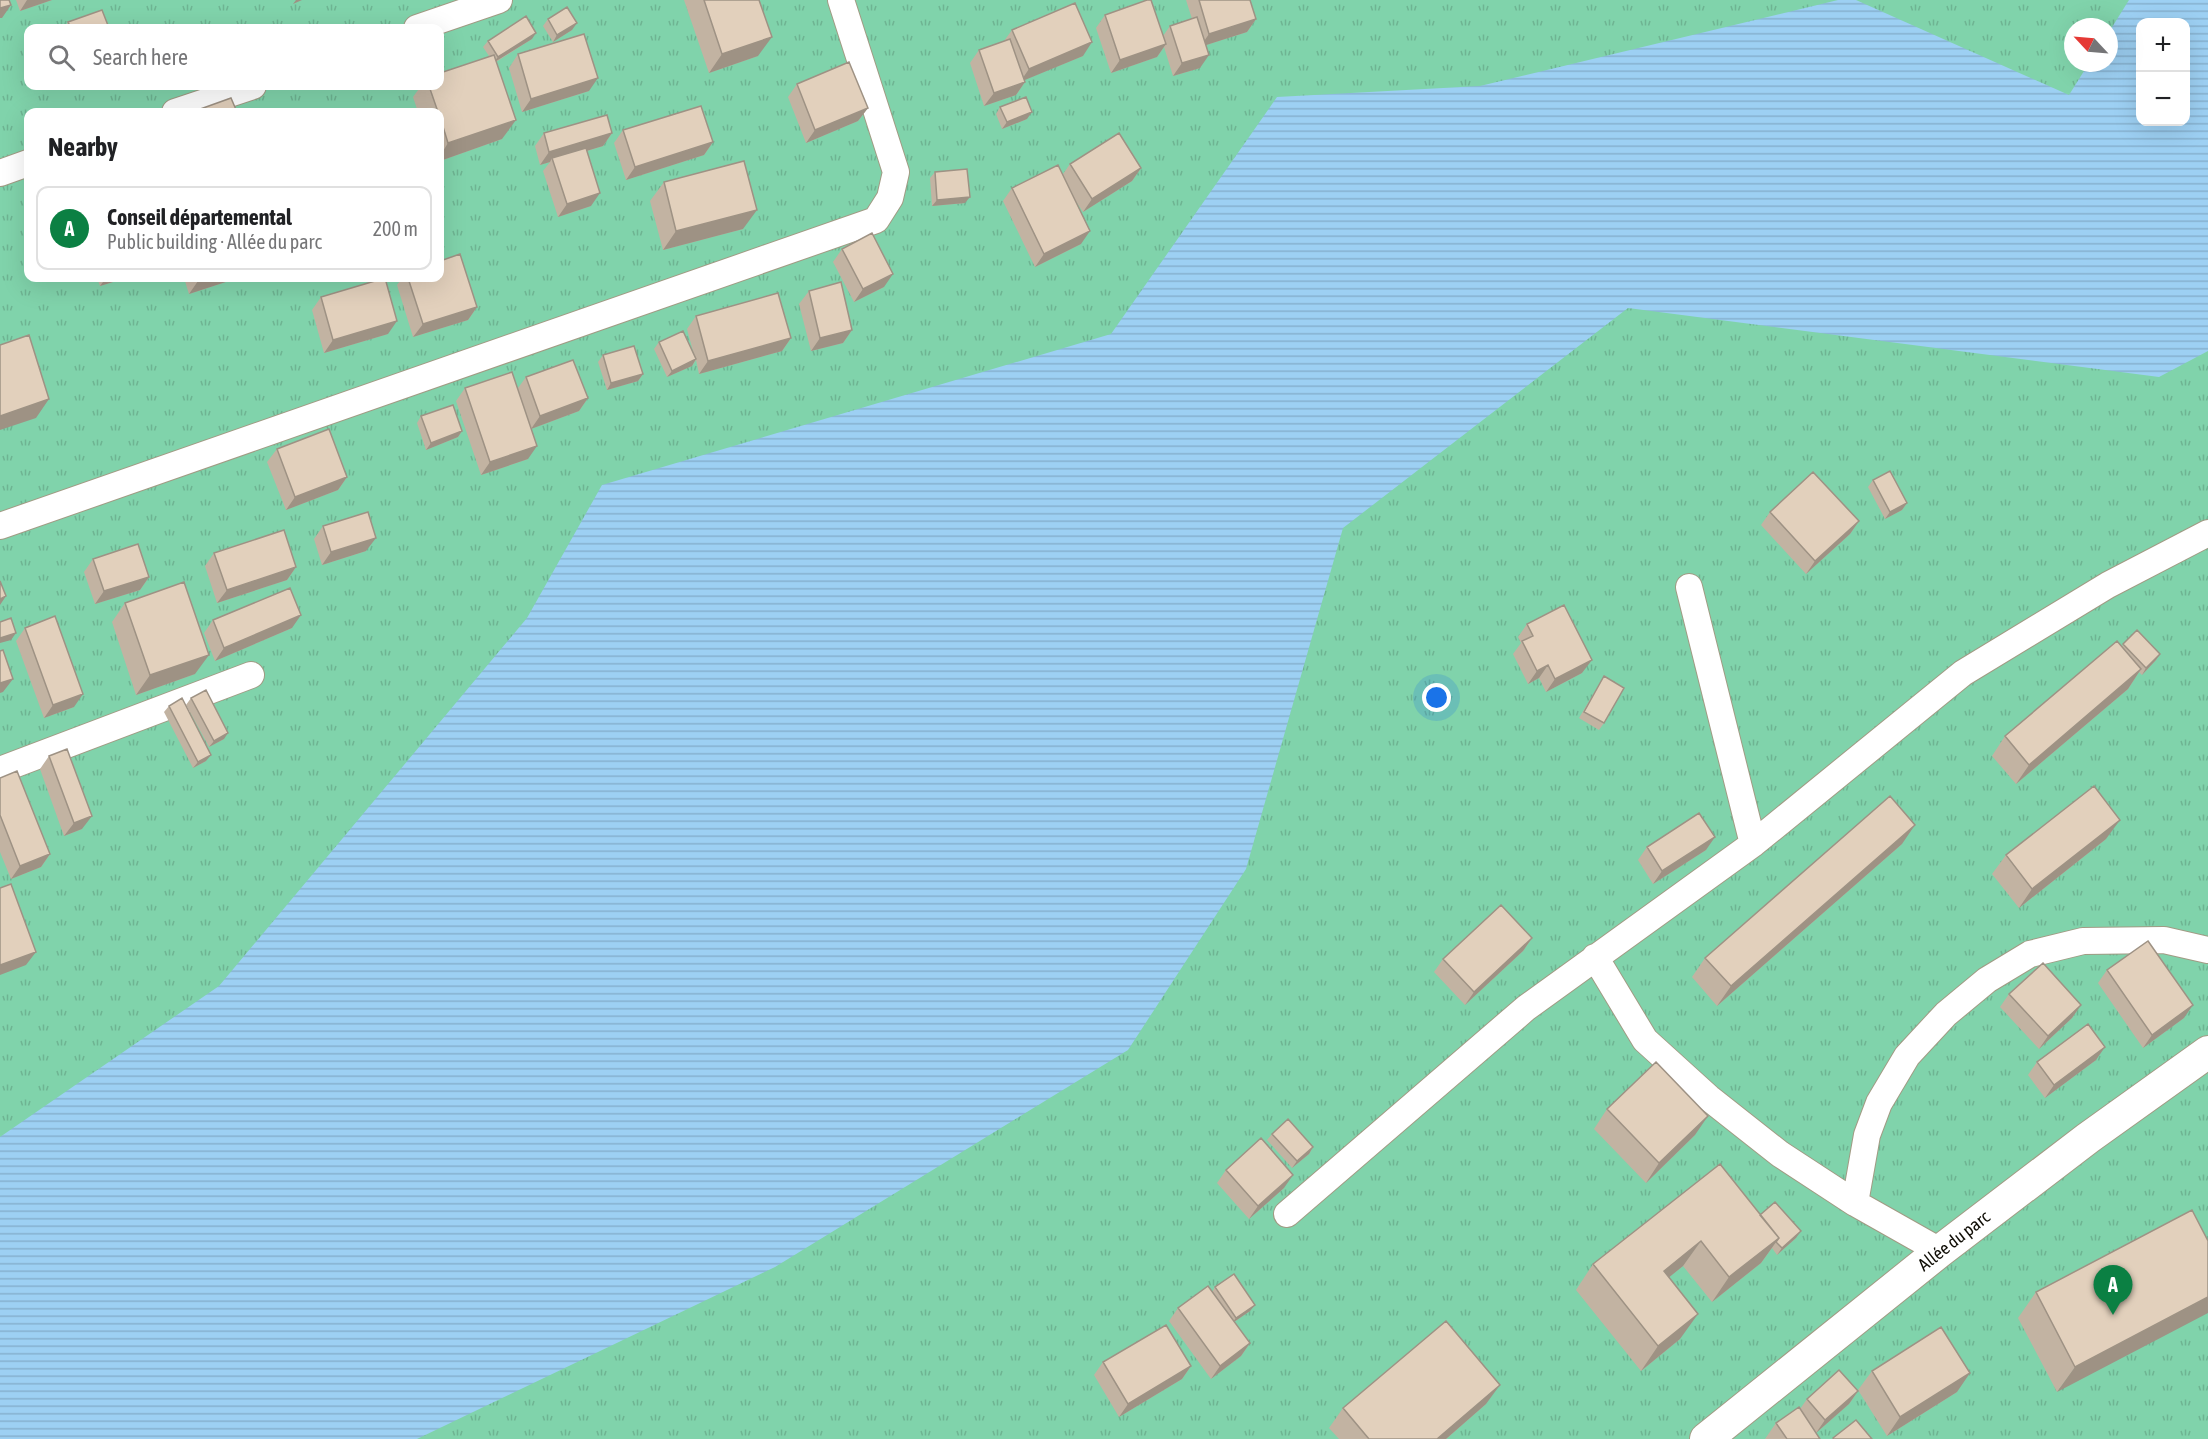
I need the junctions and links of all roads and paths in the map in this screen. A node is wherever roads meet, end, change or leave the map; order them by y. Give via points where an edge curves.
1 (499, 0) edge
2 (842, 0) edge
3 (429, 24) edge
4 (241, 90) edge
5 (187, 108) edge
6 (24, 164) edge
7 (0, 173) edge
8 (0, 526) edge
9 (2208, 533) edge
10 (1689, 587) dead end
11 (251, 675) dead end
12 (0, 770) edge
13 (1753, 844) junction
14 (2208, 950) edge
15 (1595, 957) junction
16 (2208, 1052) edge
17 (1855, 1203) junction
18 (1287, 1215) dead end
19 (1941, 1251) junction
20 (1706, 1439) edge

1 - 3 street
2 - 8 street via 896,172 890,198 876,220
4 - 5 street
6 - 7 street
9 - 13 street via 2108,585 1963,673
10 - 13 street
11 - 12 street
13 - 15 street
14 - 17 street via 2164,940 2083,941 2030,954 1987,980 1946,1014 1907,1056 1884,1093 1867,1135
15 - 17 street via 1645,1040 1708,1098 1779,1154
15 - 18 street via 1526,1008
16 - 19 street, Allée du parc
17 - 19 street
19 - 20 street, Allée du parc

